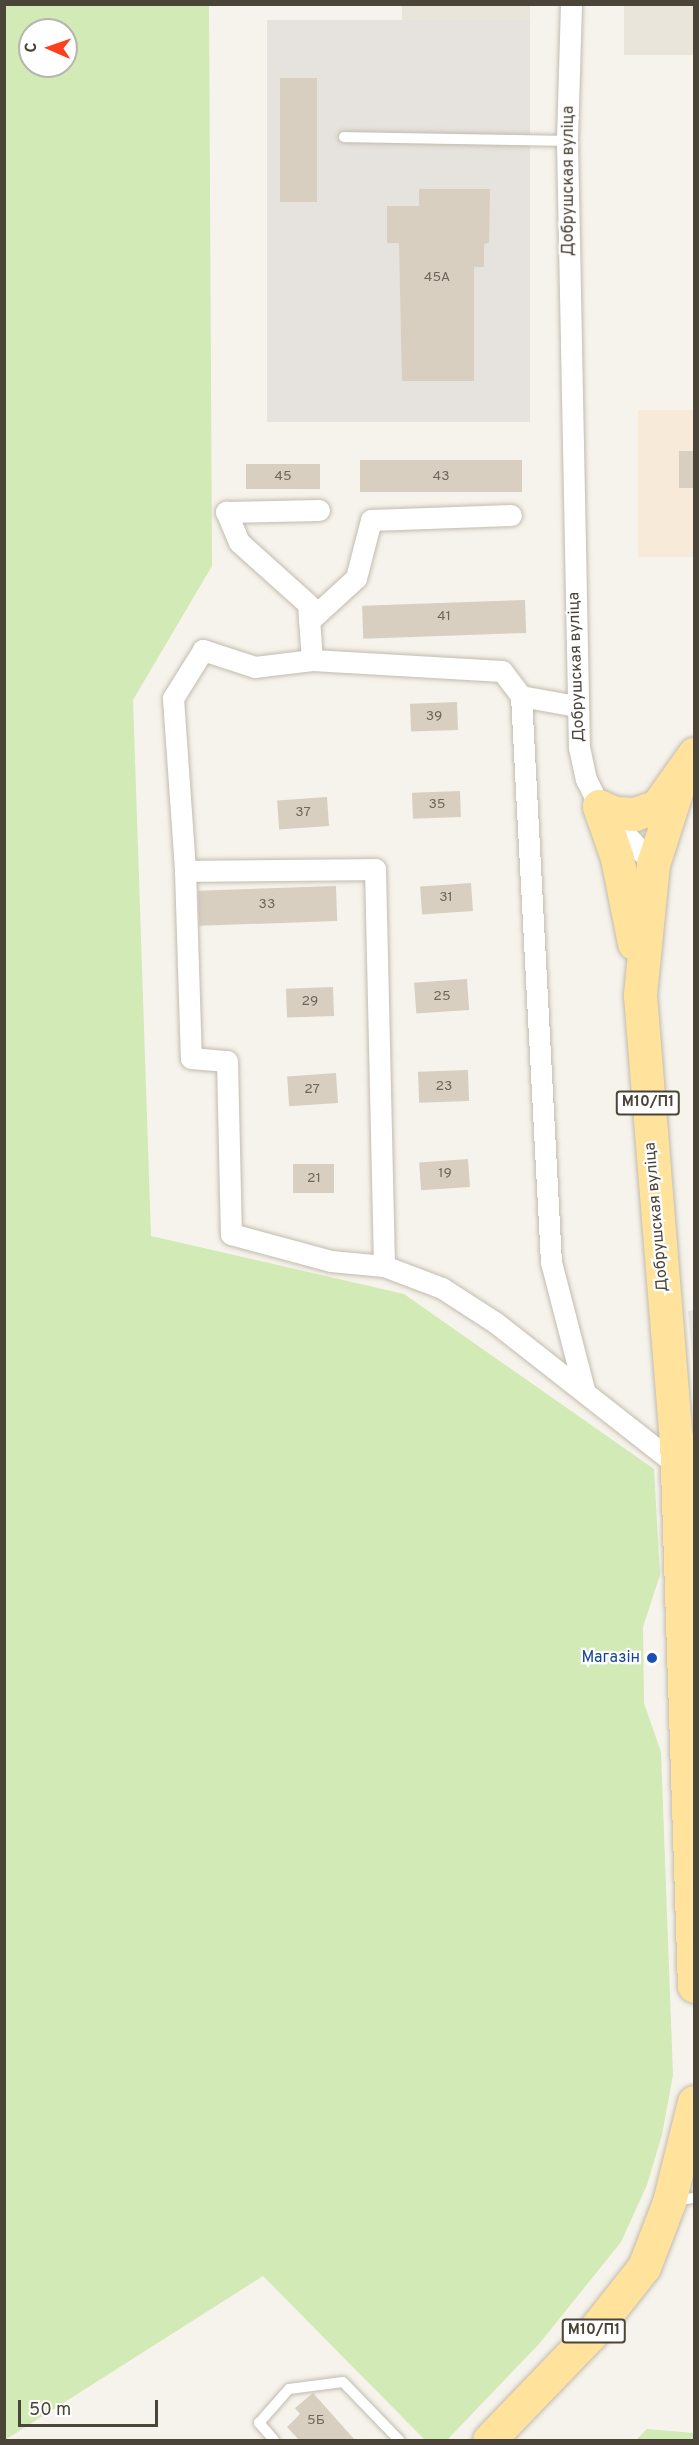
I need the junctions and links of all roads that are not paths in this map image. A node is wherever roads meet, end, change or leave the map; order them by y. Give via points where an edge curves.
1 (571, 4) edge
2 (344, 137) dead end
3 (567, 141) junction
4 (319, 510) dead end
5 (511, 514) dead end
6 (309, 621) junction
7 (312, 660) junction
8 (521, 696) junction
9 (576, 706) junction
10 (688, 766) edge
11 (599, 806) junction
12 (653, 864) junction
13 (185, 871) junction
14 (640, 995) junction
15 (384, 1266) junction
16 (584, 1390) junction
17 (677, 1465) junction
18 (694, 1986) edge
19 (694, 2102) edge
20 (682, 2200) edge
21 (274, 2440) edge
22 (399, 2440) edge
23 (489, 2440) edge

1 - 3 street, Добрушская вуліца
2 - 3 lane
3 - 9 street, Добрушская вуліца
4 - 6 street via 226,512 239,542 308,604
5 - 6 street via 371,520 356,578
6 - 7 street
7 - 8 street via 502,671
7 - 13 street via 255,667 203,650 173,698
8 - 9 street
8 - 16 street via 551,1262
9 - 11 street, Добрушская вуліца via 586,779
10 - 11 main road via 657,806 635,814 615,813
10 - 12 main road, М10/П1
11 - 12 street, Добрушская вуліца
11 - 14 main road via 617,858
12 - 14 main road, Добрушская вуліца / М10/П1
13 - 15 street via 191,1058 227,1061 231,1234 331,1261
13 - 15 street via 375,869
14 - 17 main road, Добрушская вуліца / М10/П1
15 - 16 street via 442,1288 496,1323
16 - 17 street
17 - 18 main road, Добрушская вуліца / М10/П1
19 - 20 main road, М10/П1
20 - 23 main road, М10/П1 via 644,2267 591,2334
21 - 22 lane via 259,2423 289,2389 343,2382

